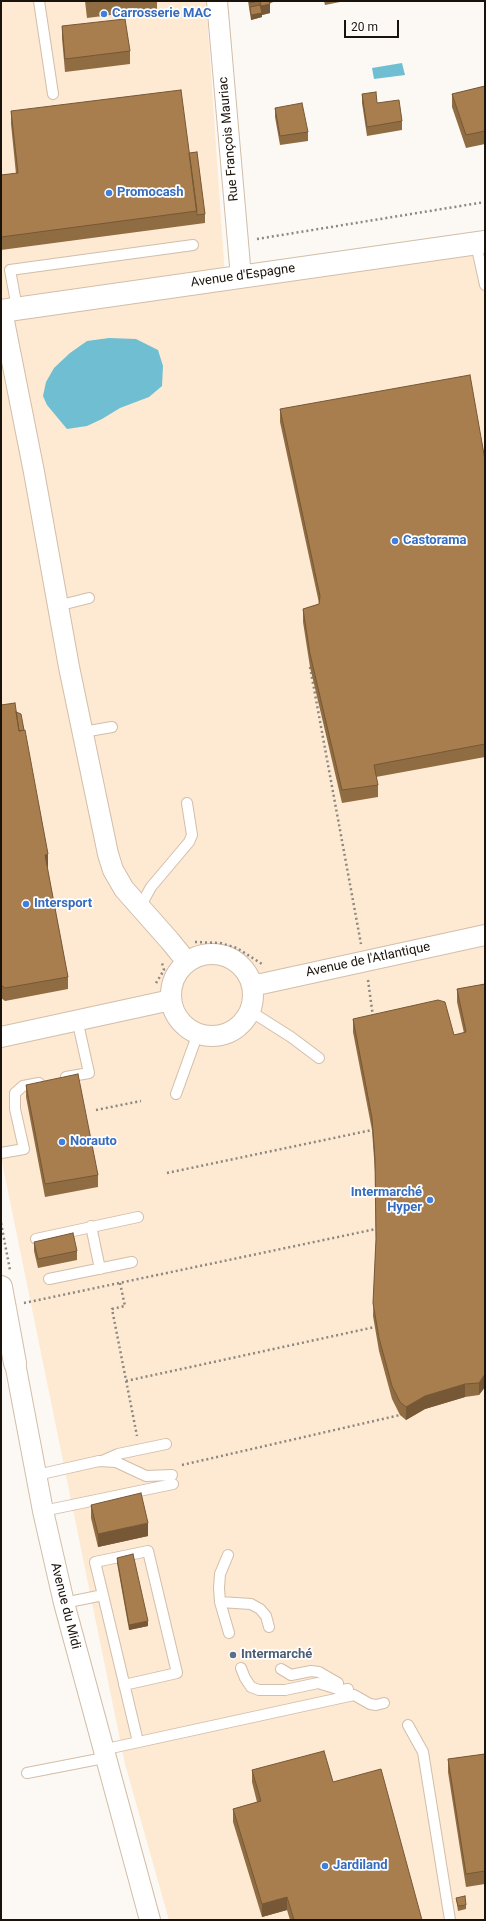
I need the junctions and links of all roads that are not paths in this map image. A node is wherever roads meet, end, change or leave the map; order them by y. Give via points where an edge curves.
1 (39, 1) edge
2 (217, 1) edge
3 (53, 94) dead end
4 (481, 243) edge
5 (193, 245) dead end
6 (242, 276) junction
7 (485, 285) edge
8 (6, 310) edge
9 (89, 598) dead end
10 (57, 606) junction
11 (112, 727) dead end
12 (83, 732) junction
13 (187, 802) dead end
14 (140, 907) junction
15 (485, 935) edge
16 (187, 962) junction
17 (252, 986) junction
18 (171, 1000) junction
19 (250, 1011) junction
20 (77, 1019) junction
21 (198, 1033) junction
22 (1, 1037) edge
23 (319, 1058) dead end
24 (176, 1094) dead end
25 (1, 1153) edge
26 (138, 1217) dead end
27 (91, 1226) junction
28 (36, 1239) dead end
29 (132, 1262) dead end
30 (100, 1269) junction
31 (50, 1279) dead end
32 (1, 1287) edge
33 (15, 1363) joint
34 (166, 1444) dead end
35 (102, 1461) junction
36 (37, 1475) junction
37 (43, 1511) junction
38 (228, 1555) dead end
39 (103, 1595) junction
40 (220, 1602) junction
41 (64, 1603) junction
42 (269, 1626) dead end
43 (229, 1633) dead end
44 (241, 1668) dead end
45 (281, 1669) dead end
46 (124, 1685) junction
47 (351, 1692) junction
48 (384, 1703) dead end
49 (408, 1725) dead end
50 (138, 1742) junction
51 (103, 1754) junction
52 (28, 1773) dead end
53 (150, 1920) edge
54 (450, 1920) edge

1 - 3 lane
2 - 6 street, Rue François Mauriac
4 - 6 street, Avenue d'Espagne
4 - 7 lane
5 - 8 lane via 10,270
6 - 8 street, Avenue d'Espagne
8 - 10 street
9 - 10 lane
10 - 12 street
11 - 12 lane
12 - 14 street via 113,870 124,889
13 - 14 lane via 192,835 151,887
14 - 16 street
15 - 17 street, Avenue de l'Atlantique
16 - 17 street via 199,956 212,954 226,956 238,963 247,973
16 - 18 street via 174,979
17 - 19 street
18 - 20 street
18 - 21 street via 180,1021
19 - 21 street via 234,1029 210,1036
19 - 23 lane
20 - 22 street
20 - 25 lane via 89,1073 23,1086 15,1093 15,1109 24,1149
21 - 24 lane
26 - 27 lane
27 - 28 lane
27 - 30 lane
29 - 30 lane
30 - 31 lane
32 - 33 street, Avenue du Midi
33 - 36 street, Avenue du Midi
34 - 35 lane via 118,1454
35 - 36 lane
35 - 37 lane via 116,1462 146,1476 173,1479
36 - 37 street, Avenue du Midi
37 - 41 street, Avenue du Midi
38 - 40 lane via 220,1574
39 - 41 lane
39 - 46 lane
39 - 46 lane via 95,1562 148,1551 176,1674
40 - 42 lane via 251,1604 266,1616
40 - 43 lane
41 - 51 street, Avenue du Midi
44 - 47 lane via 244,1678 251,1687 259,1690 291,1690 318,1683
45 - 47 lane via 291,1675 319,1672
46 - 50 lane
47 - 48 lane via 370,1704
47 - 50 lane
49 - 54 lane via 423,1752
50 - 51 lane
51 - 52 lane
51 - 53 street, Avenue du Midi

